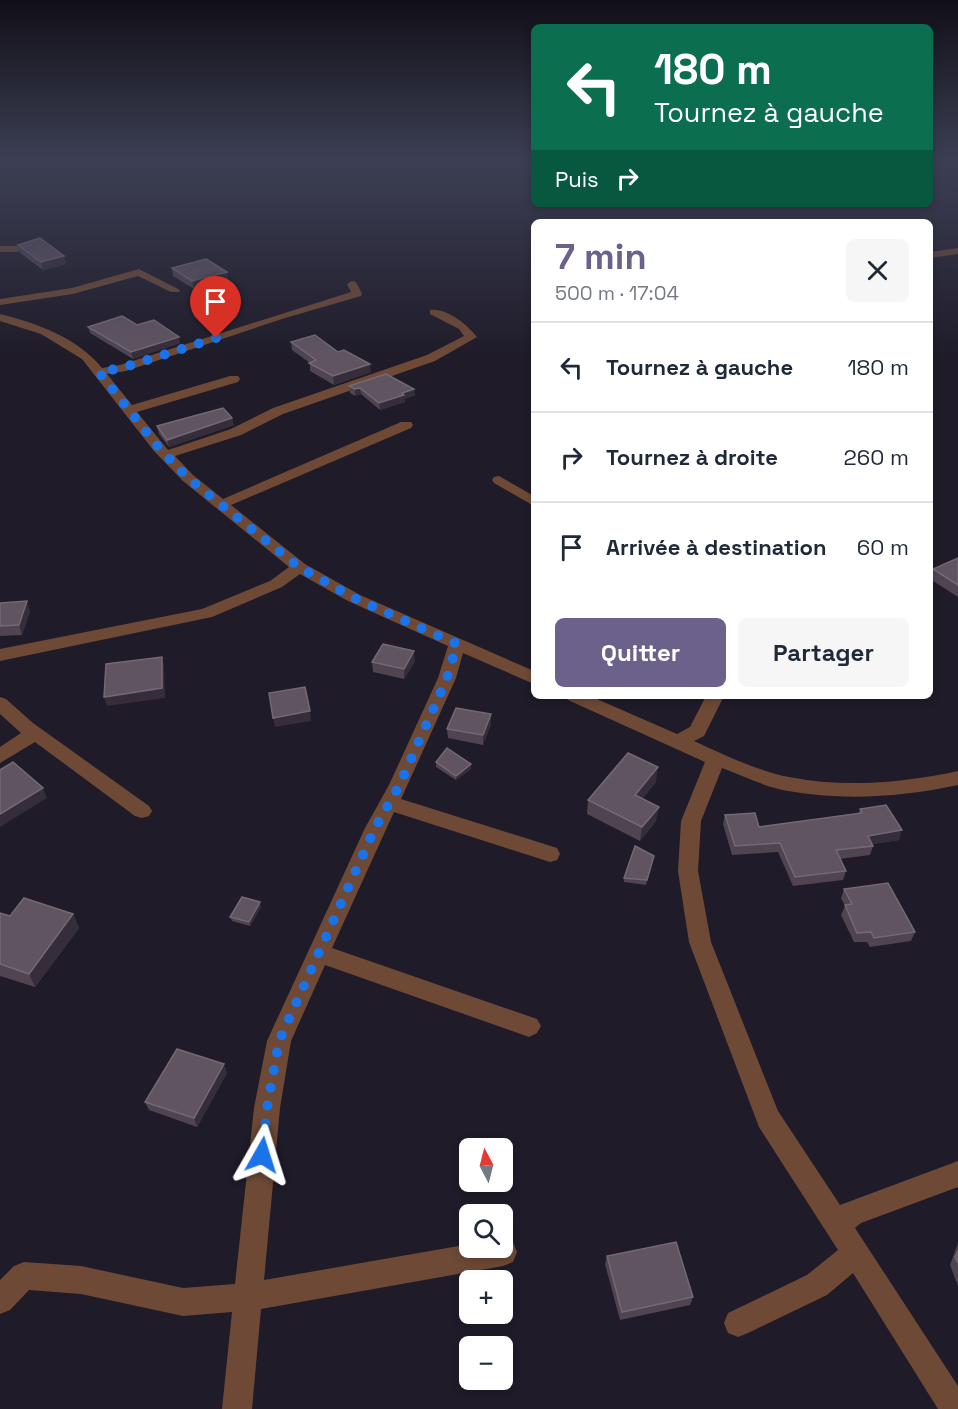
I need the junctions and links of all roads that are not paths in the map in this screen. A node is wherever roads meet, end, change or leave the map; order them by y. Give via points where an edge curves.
1 (0, 249) edge
2 (17, 249) edge
3 (958, 251) edge
4 (933, 255) edge
5 (352, 284) dead end
6 (175, 290) dead end
7 (0, 302) edge
8 (434, 312) dead end
9 (0, 316) edge
10 (99, 372) junction
11 (234, 379) dead end
12 (129, 410) junction
13 (406, 425) dead end
14 (165, 455) junction
15 (499, 480) dead end
16 (531, 500) edge
17 (222, 504) junction
18 (299, 567) junction
19 (457, 644) junction
20 (19, 651) junction
21 (0, 655) edge
22 (0, 663) edge
23 (531, 677) edge
24 (581, 699) edge
25 (713, 699) edge
26 (0, 703) edge
27 (35, 733) junction
28 (678, 742) junction
29 (0, 756) edge
30 (716, 759) junction
31 (958, 778) edge
32 (389, 803) junction
33 (142, 811) dead end
34 (550, 855) dead end
35 (318, 953) junction
36 (529, 1026) dead end
37 (958, 1174) edge
38 (838, 1226) junction
39 (856, 1253) junction
40 (469, 1258) edge
41 (248, 1297) junction
42 (0, 1300) edge
43 (738, 1323) dead end
44 (237, 1409) edge
45 (955, 1409) edge

1 - 2 street
3 - 4 street
5 - 10 street via 357,294
6 - 7 street via 139,272 64,293
8 - 14 street via 463,327 471,338 431,358
9 - 10 street via 45,332 86,356
10 - 12 street
11 - 12 street
12 - 14 street
13 - 17 street
14 - 17 street
15 - 16 street
17 - 18 street
18 - 19 street via 354,598
18 - 20 street via 276,584 206,613
19 - 23 street
19 - 32 street via 447,678
20 - 21 street
20 - 22 street
24 - 28 street
25 - 28 street via 697,731
26 - 27 street
27 - 29 street
27 - 33 street
28 - 30 street
30 - 31 street via 786,784 849,791 926,785
30 - 38 street via 691,821 688,872 700,942 768,1118
32 - 34 street
32 - 35 street
35 - 36 street
35 - 41 street via 279,1041 267,1108
37 - 38 street via 852,1213
38 - 39 street
39 - 43 street via 817,1285
39 - 45 street
40 - 41 street
41 - 42 street via 183,1302 81,1280 24,1276
41 - 44 street

